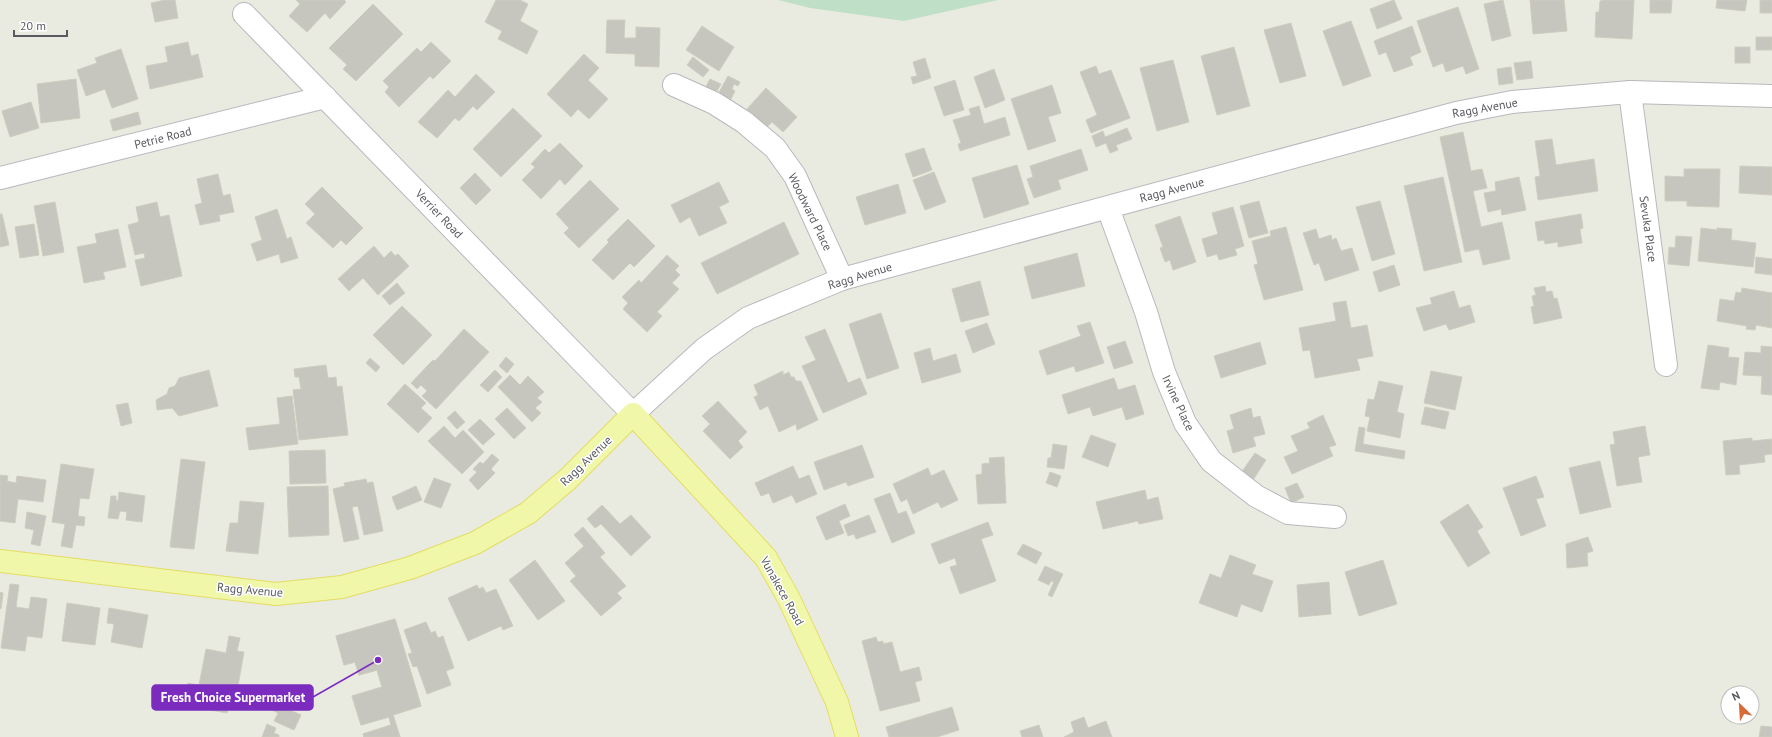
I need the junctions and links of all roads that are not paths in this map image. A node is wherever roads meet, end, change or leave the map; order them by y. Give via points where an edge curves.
1 (244, 14) dead end
2 (674, 85) dead end
3 (1630, 92) junction
4 (1772, 96) edge
5 (325, 97) junction
6 (0, 178) edge
7 (1108, 208) junction
8 (842, 279) junction
9 (1666, 365) dead end
10 (633, 414) junction
11 (1335, 517) dead end
12 (0, 561) edge
13 (847, 737) edge

1 - 5 street, Verrier Road
2 - 8 street, Woodward Place via 714,103 744,122 775,148 795,176
3 - 4 street, Ragg Avenue
3 - 7 street, Ragg Avenue via 1512,102 1456,113
3 - 9 street, Sevuka Place
5 - 6 street, Petrie Road
5 - 10 street, Verrier Road
7 - 8 street, Ragg Avenue
7 - 11 street, Irvine Place via 1146,312 1164,372 1185,423 1211,461 1256,496 1288,513
8 - 10 street, Ragg Avenue via 748,318 704,349
10 - 12 main road, Ragg Avenue via 568,479 528,514 476,543 410,568 342,587 276,594
10 - 13 main road, Vunakece Road via 766,558 789,599 837,702

